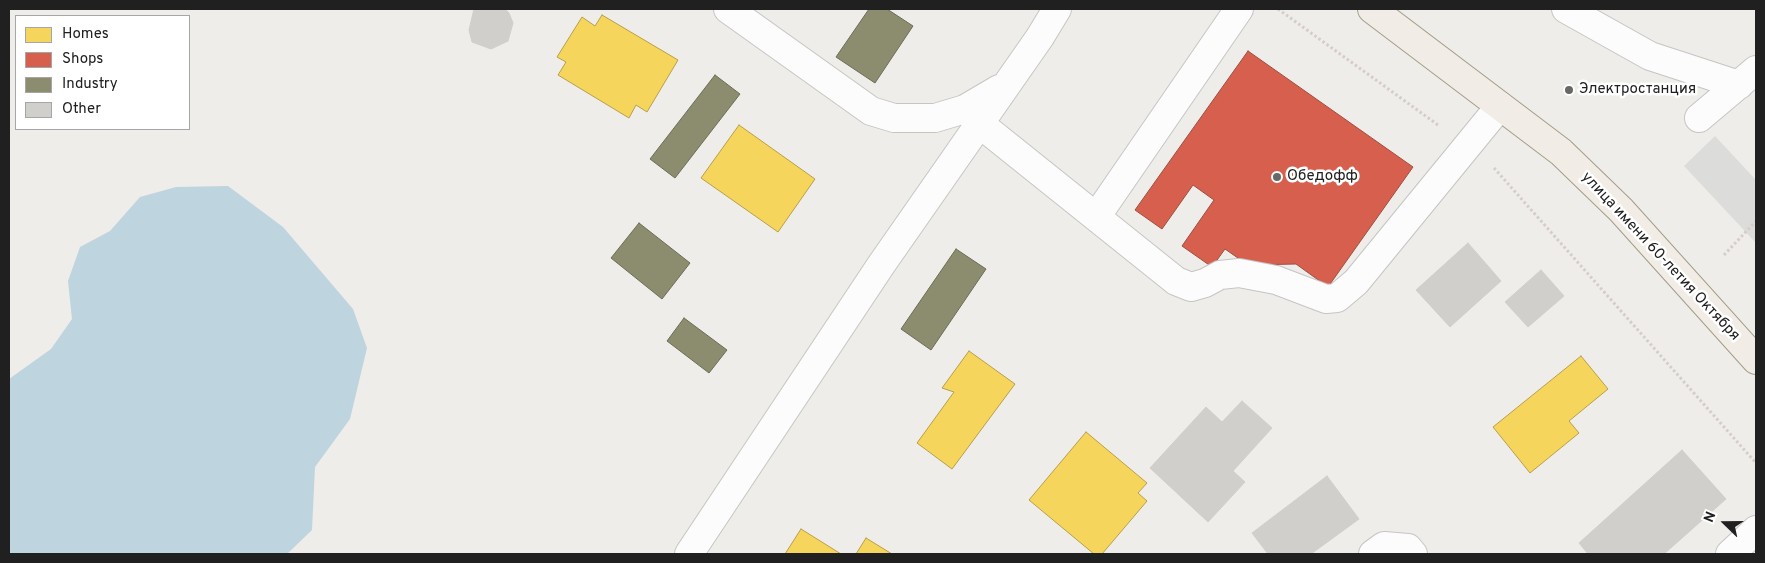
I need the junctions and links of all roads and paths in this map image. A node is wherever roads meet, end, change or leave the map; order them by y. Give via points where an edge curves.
1 (728, 9) edge
2 (1057, 9) edge
3 (1239, 9) edge
4 (1278, 9) edge
5 (1372, 9) edge
6 (1566, 9) edge
7 (1748, 78) edge
8 (1007, 85) junction
9 (1500, 106) junction
10 (1699, 118) dead end
11 (980, 124) junction
12 (1467, 146) junction
13 (1096, 217) junction
14 (1756, 221) edge
15 (1724, 256) dead end
16 (1756, 360) edge
17 (1756, 463) edge
18 (1756, 530) edge
19 (689, 554) edge
20 (1373, 554) edge
21 (1413, 554) edge
22 (1730, 554) edge

1 - 8 street via 871,112 894,118 935,118 965,109
2 - 8 street
3 - 13 street
4 - 12 path
5 - 9 main road, улица имени 60-летия Октября
6 - 7 street via 1650,56
7 - 10 street
8 - 11 street
9 - 12 street
9 - 16 main road, улица имени 60-летия Октября via 1561,152 1621,210
11 - 13 street
11 - 19 street via 881,265
12 - 13 street via 1356,282 1337,298 1326,299 1276,280 1239,274 1220,275 1191,287 1176,281
12 - 17 path via 1484,157
14 - 15 path
18 - 22 street
20 - 21 street via 1384,546 1408,548

